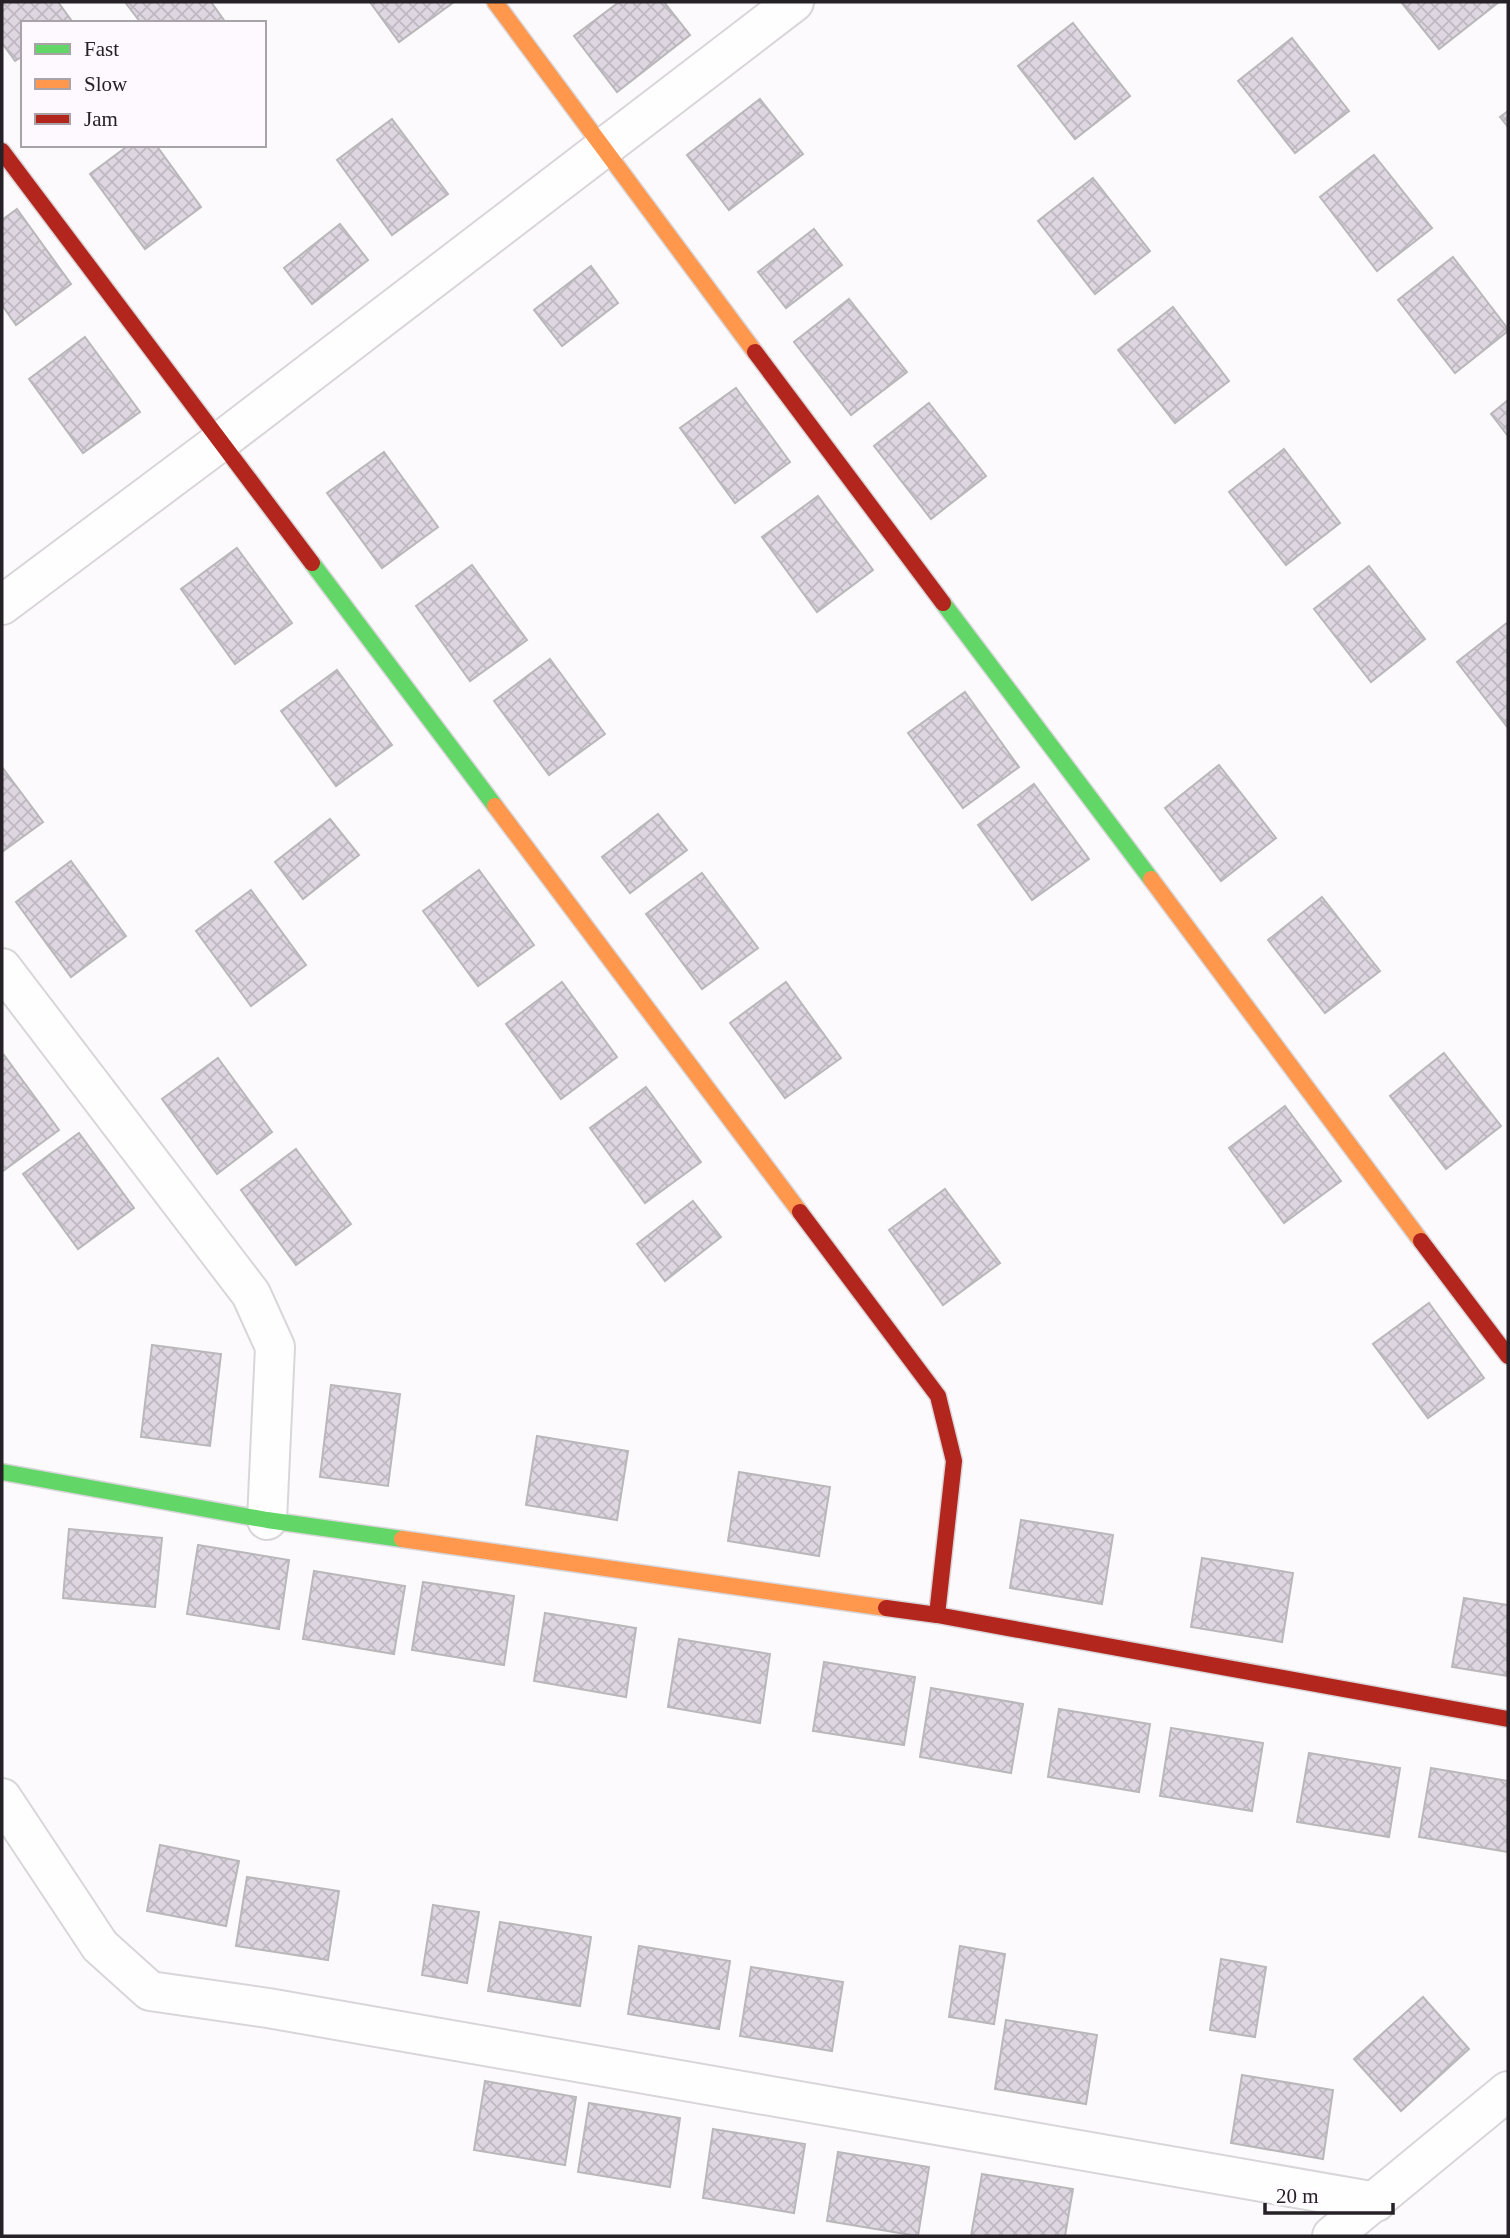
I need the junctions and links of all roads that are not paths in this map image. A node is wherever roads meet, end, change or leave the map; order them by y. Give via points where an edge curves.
1 (495, 2) edge
2 (794, 2) edge
3 (602, 148) junction
4 (2, 151) edge
5 (220, 441) junction
6 (2, 605) edge
7 (2, 968) edge
8 (1508, 1356) edge
9 (2, 1472) edge
10 (267, 1520) junction
11 (937, 1615) junction
12 (1508, 1719) edge
13 (2, 1798) edge
14 (1508, 2091) edge
15 (1376, 2202) junction
16 (1332, 2236) edge

1 - 3 street
2 - 3 street
3 - 5 street
3 - 8 street
4 - 5 street
5 - 6 street
5 - 11 street via 939,1396 954,1461
7 - 10 street via 251,1294 275,1347
9 - 10 street
10 - 11 street
11 - 12 street
13 - 15 street via 100,1946 150,1991
14 - 15 street
15 - 16 street

